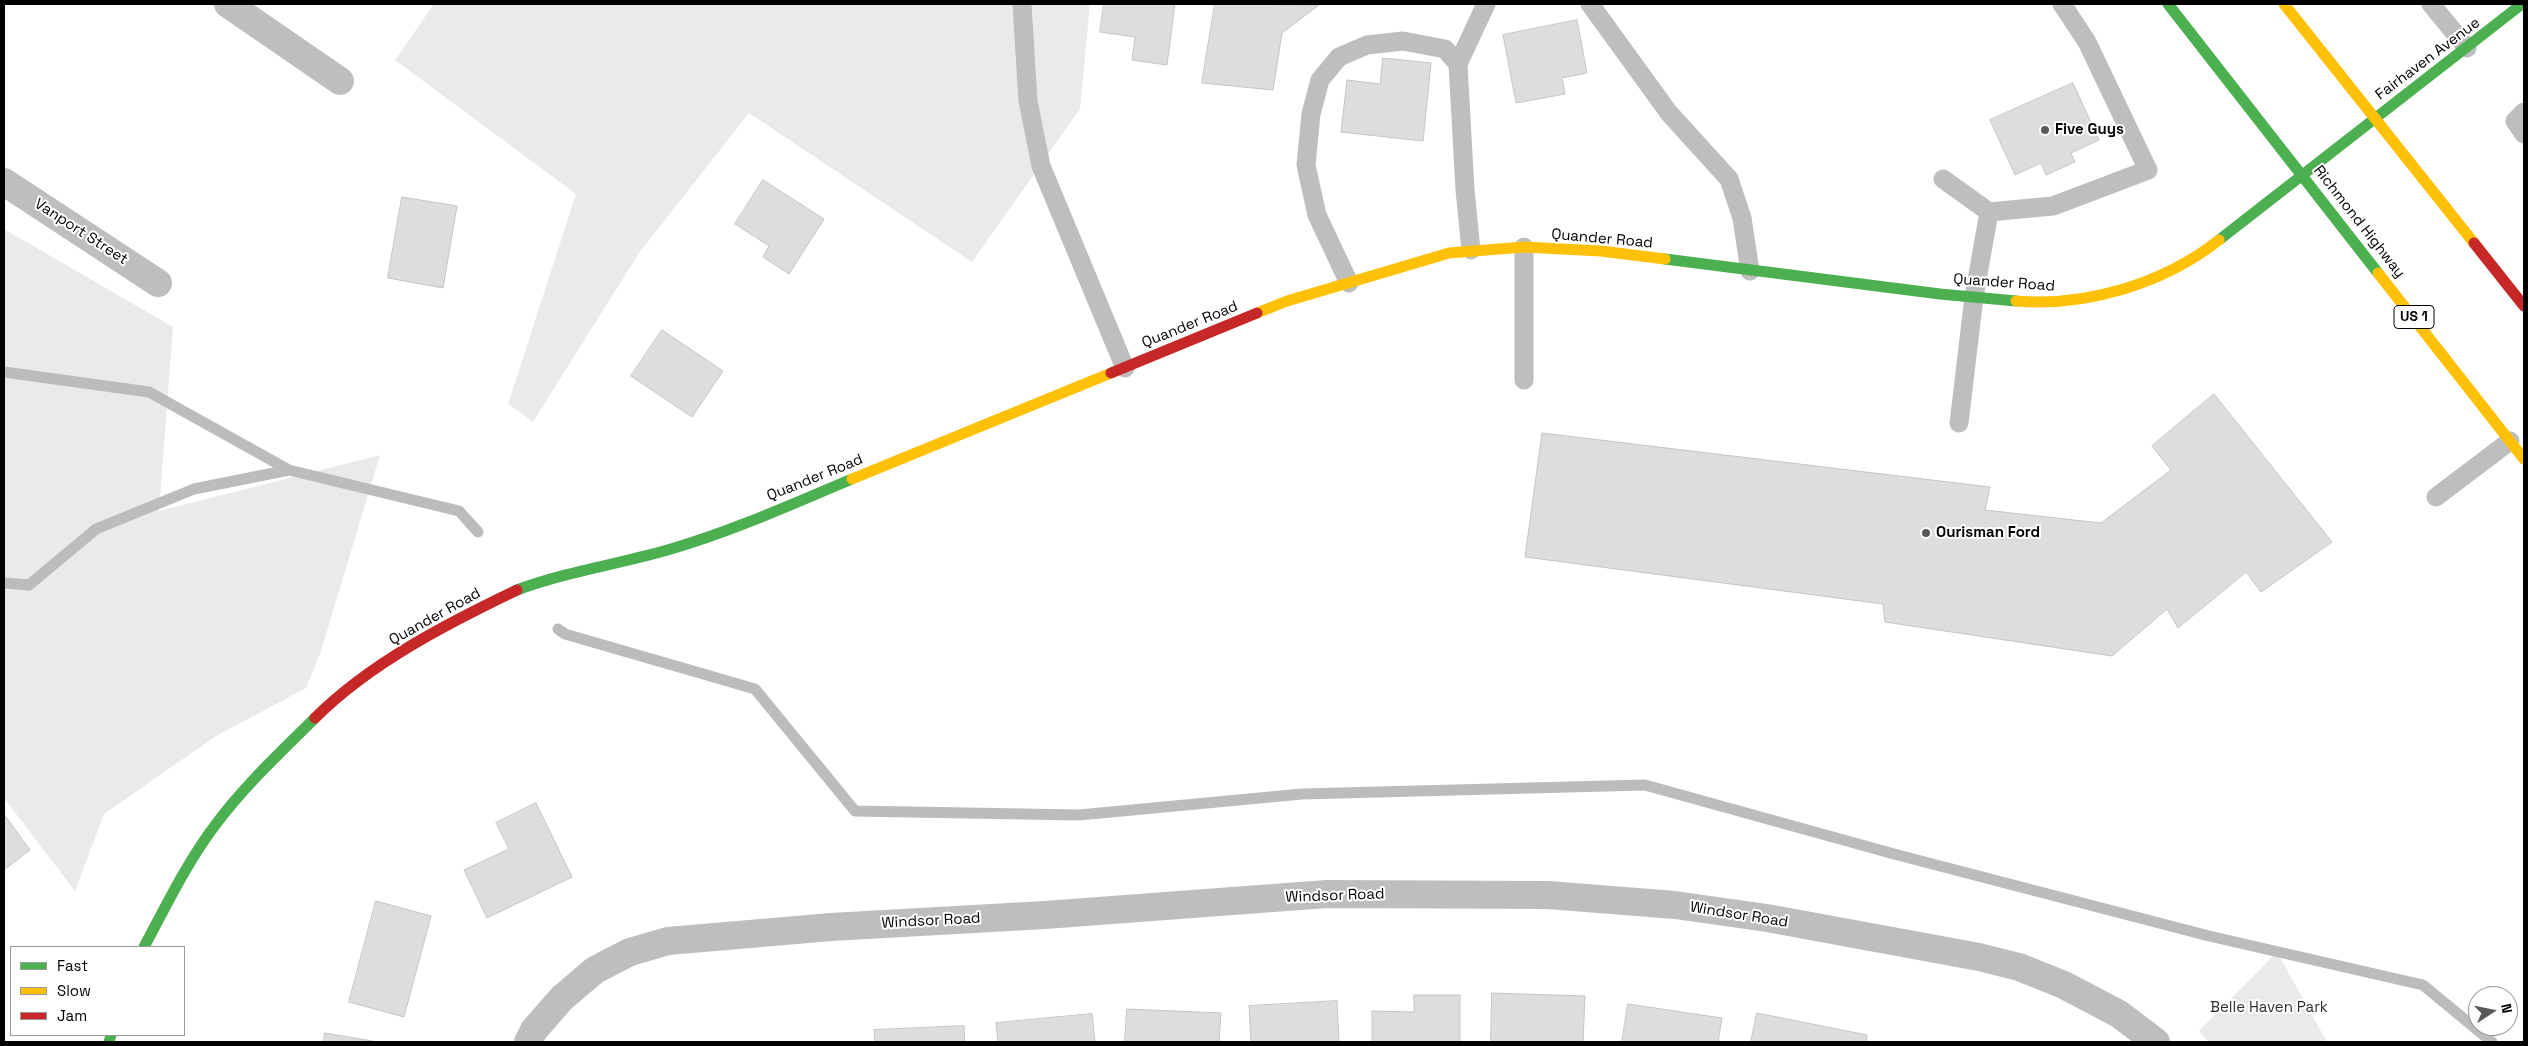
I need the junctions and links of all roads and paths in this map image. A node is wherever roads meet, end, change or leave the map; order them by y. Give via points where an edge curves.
1 (228, 4) edge
2 (1022, 4) edge
3 (1486, 4) edge
4 (1590, 4) edge
5 (2062, 4) edge
6 (2168, 4) edge
7 (2284, 4) edge
8 (2431, 4) edge
9 (2522, 4) edge
10 (2466, 48) junction
11 (1458, 64) junction
12 (340, 81) dead end
13 (2524, 112) edge
14 (2375, 118) junction
15 (2524, 134) edge
16 (2304, 174) junction
17 (1943, 179) dead end
18 (4, 182) edge
19 (1989, 212) junction
20 (1524, 247) junction
21 (1471, 250) junction
22 (1750, 271) junction
23 (158, 283) dead end
24 (1349, 283) junction
25 (1974, 297) junction
26 (2524, 306) edge
27 (1125, 368) junction
28 (1524, 380) dead end
29 (1959, 423) dead end
30 (2510, 441) junction
31 (2524, 460) edge
32 (2436, 496) dead end
33 (145, 946) edge
34 (528, 1042) edge
35 (2156, 1042) edge

1 - 12 street
2 - 27 lane via 1028,101 1040,166
3 - 11 lane
4 - 22 lane via 1669,113 1729,179 1742,218
5 - 19 lane via 2099,64 2148,170 2053,206
6 - 16 main road, Richmond Highway / US 1
7 - 14 main road
8 - 10 lane
9 - 10 main road, Fairhaven Avenue
10 - 14 main road, Fairhaven Avenue
11 - 21 lane
11 - 24 lane via 1445,49 1403,41 1367,45 1339,57 1320,80 1311,114 1306,165 1316,215
13 - 15 lane via 2515,121
14 - 16 main road, Quander Road
14 - 26 main road
16 - 25 main road, Quander Road via 2206,250 2158,276 2096,297 2072,301 2041,303
16 - 30 main road, Richmond Highway / US 1
17 - 19 lane
18 - 23 street, Vanport Street
19 - 25 lane
20 - 21 main road, Quander Road
20 - 22 main road, Quander Road via 1601,251
20 - 28 lane
21 - 24 main road, Quander Road via 1449,253
22 - 25 main road, Quander Road
24 - 27 main road, Quander Road via 1287,302
25 - 29 lane
27 - 33 main road, Quander Road via 723,532 672,549 557,576 518,590 389,660 322,711 244,789 189,864
30 - 31 main road, Richmond Highway / US 1
30 - 32 lane
34 - 35 street, Windsor Road via 534,1030 562,998 595,970 630,952 668,941 832,926 1044,915 1327,894 1548,895 1675,905 1766,918 2018,967 2064,985 2119,1014

